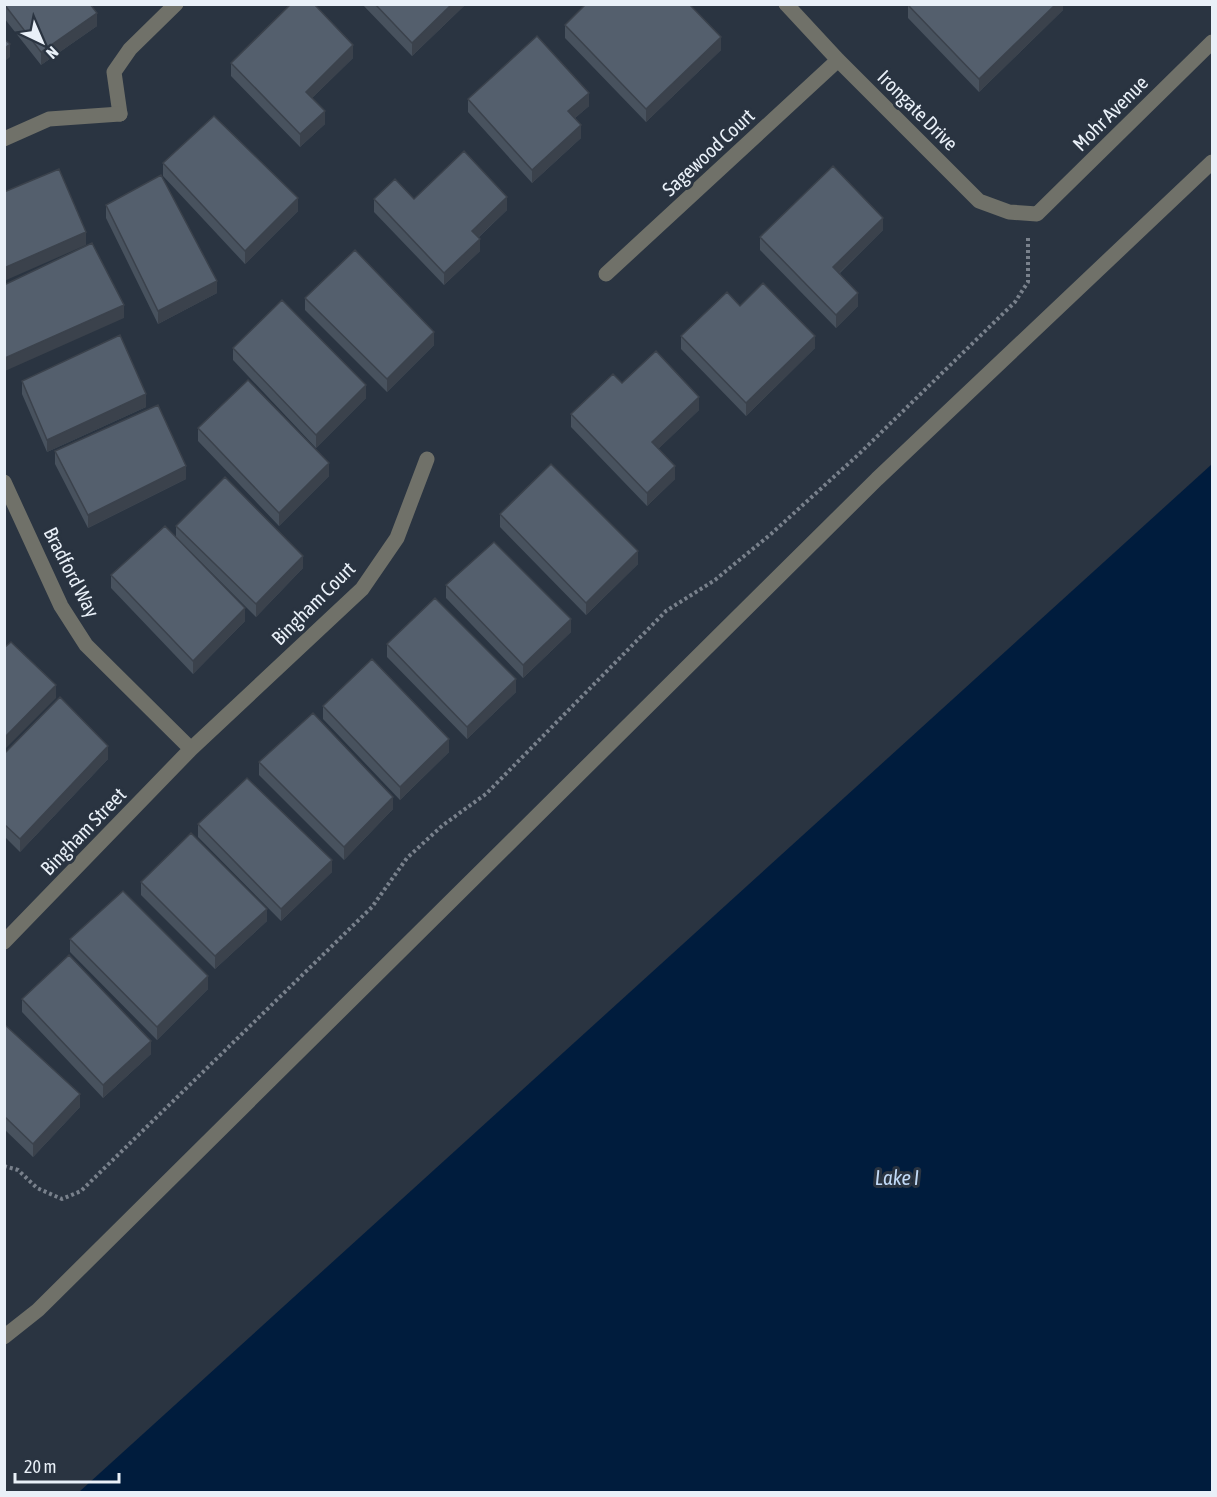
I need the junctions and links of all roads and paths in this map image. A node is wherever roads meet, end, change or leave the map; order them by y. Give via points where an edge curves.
1 (176, 4) edge
2 (786, 4) edge
3 (1212, 42) edge
4 (838, 60) junction
5 (4, 139) edge
6 (1212, 162) edge
7 (1033, 214) junction
8 (606, 274) dead end
9 (427, 459) dead end
10 (4, 482) edge
11 (191, 749) junction
12 (4, 942) edge
13 (4, 1166) edge
14 (4, 1337) edge

1 - 5 street via 130,49 114,72 120,114 49,119
2 - 4 street, Irongate Drive
3 - 7 street, Mohr Avenue
4 - 7 street, Irongate Drive via 979,201 1009,212
4 - 8 street, Sagewood Court
6 - 14 street via 877,480 47,1302
7 - 13 path via 1028,282 1016,302 771,534 715,580 666,611 486,794 442,825 407,858 372,907 81,1191 62,1199 37,1188 18,1170
9 - 11 street, Bingham Court via 397,538 362,589
10 - 11 street, Bradford Way via 62,606 86,645
11 - 12 street, Bingham Street

